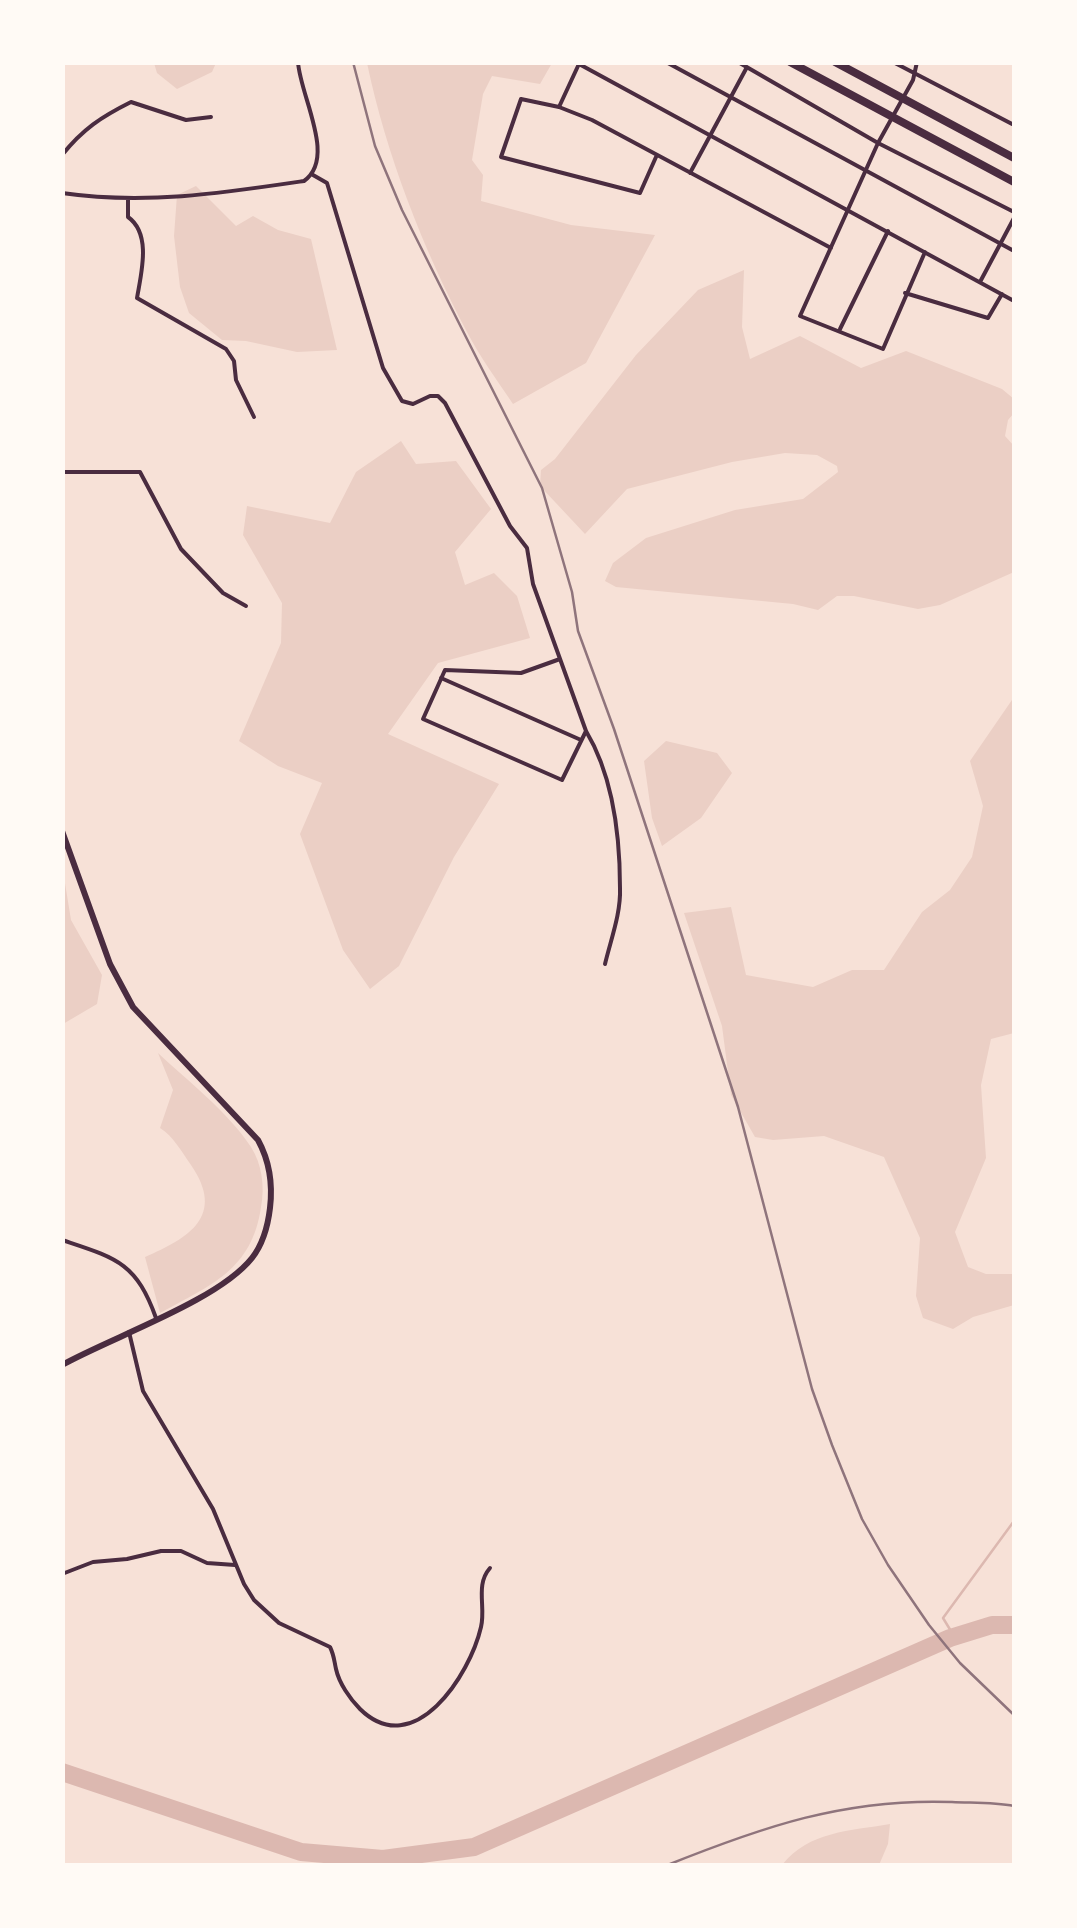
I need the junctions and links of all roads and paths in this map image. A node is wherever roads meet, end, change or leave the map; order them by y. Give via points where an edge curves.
1 (298, 62) edge
2 (666, 62) edge
3 (738, 62) edge
4 (790, 62) edge
5 (834, 62) edge
6 (893, 62) edge
7 (917, 62) edge
8 (580, 63) edge
9 (747, 67) junction
10 (914, 77) junction
11 (730, 98) junction
12 (560, 107) junction
13 (211, 118) dead end
14 (1014, 125) edge
15 (710, 136) junction
16 (878, 143) junction
17 (62, 155) edge
18 (656, 157) junction
19 (1014, 158) edge
20 (866, 170) junction
21 (690, 173) junction
22 (312, 175) junction
23 (1014, 182) edge
24 (62, 193) edge
25 (128, 200) junction
26 (848, 209) junction
27 (1014, 215) edge
28 (888, 231) junction
29 (1000, 244) junction
30 (831, 248) junction
31 (925, 252) junction
32 (1014, 252) edge
33 (980, 282) junction
34 (905, 294) junction
35 (1002, 294) junction
36 (1014, 301) edge
37 (840, 329) junction
38 (254, 416) dead end
39 (62, 472) edge
40 (246, 606) dead end
41 (560, 658) junction
42 (441, 678) junction
43 (586, 730) junction
44 (582, 740) junction
45 (62, 831) edge
46 (605, 964) dead end
47 (62, 1240) edge
48 (157, 1319) junction
49 (129, 1332) junction
50 (62, 1365) edge
51 (234, 1565) junction
52 (490, 1568) dead end
53 (62, 1574) edge

1 - 22 street via 319,148
2 - 11 street
3 - 9 street
4 - 23 highway
5 - 19 highway
6 - 10 street
7 - 10 street
8 - 12 street
8 - 15 street
9 - 11 street
9 - 16 street
10 - 14 street
10 - 16 street
11 - 15 street
11 - 20 street
12 - 18 street
12 - 18 street via 521,98 500,158 640,193
13 - 17 street via 186,120 131,102 94,120
15 - 21 street
15 - 26 street
16 - 20 street
16 - 27 street
18 - 21 street
20 - 26 street
20 - 29 street
21 - 30 street
22 - 25 street via 205,195
22 - 41 street via 326,184 384,368 402,401 438,396 445,404 528,548 533,584
24 - 25 street
25 - 38 street via 128,217 142,242 138,298 226,349
26 - 28 street
26 - 30 street
27 - 29 street
28 - 31 street
28 - 37 street
29 - 32 street
29 - 33 street
30 - 37 street via 800,316
31 - 33 street
31 - 34 street
33 - 35 street
34 - 35 street via 988,318
34 - 37 street via 883,349
35 - 36 street
39 - 40 street via 140,472 181,550 223,593
41 - 42 street via 520,673 445,670
41 - 43 street
42 - 44 street
42 - 44 street via 422,718 492,750 562,780
43 - 44 street
43 - 46 street via 609,782 620,890
45 - 48 main road via 126,997 244,1122 270,1171 267,1228 254,1257
47 - 48 street via 104,1253 136,1275
48 - 49 main road
49 - 50 main road
49 - 51 street via 143,1391 213,1509
51 - 52 street via 265,1611 330,1647 342,1684 360,1709 394,1726 428,1714 458,1680 482,1626 482,1582
51 - 53 street via 161,1550

